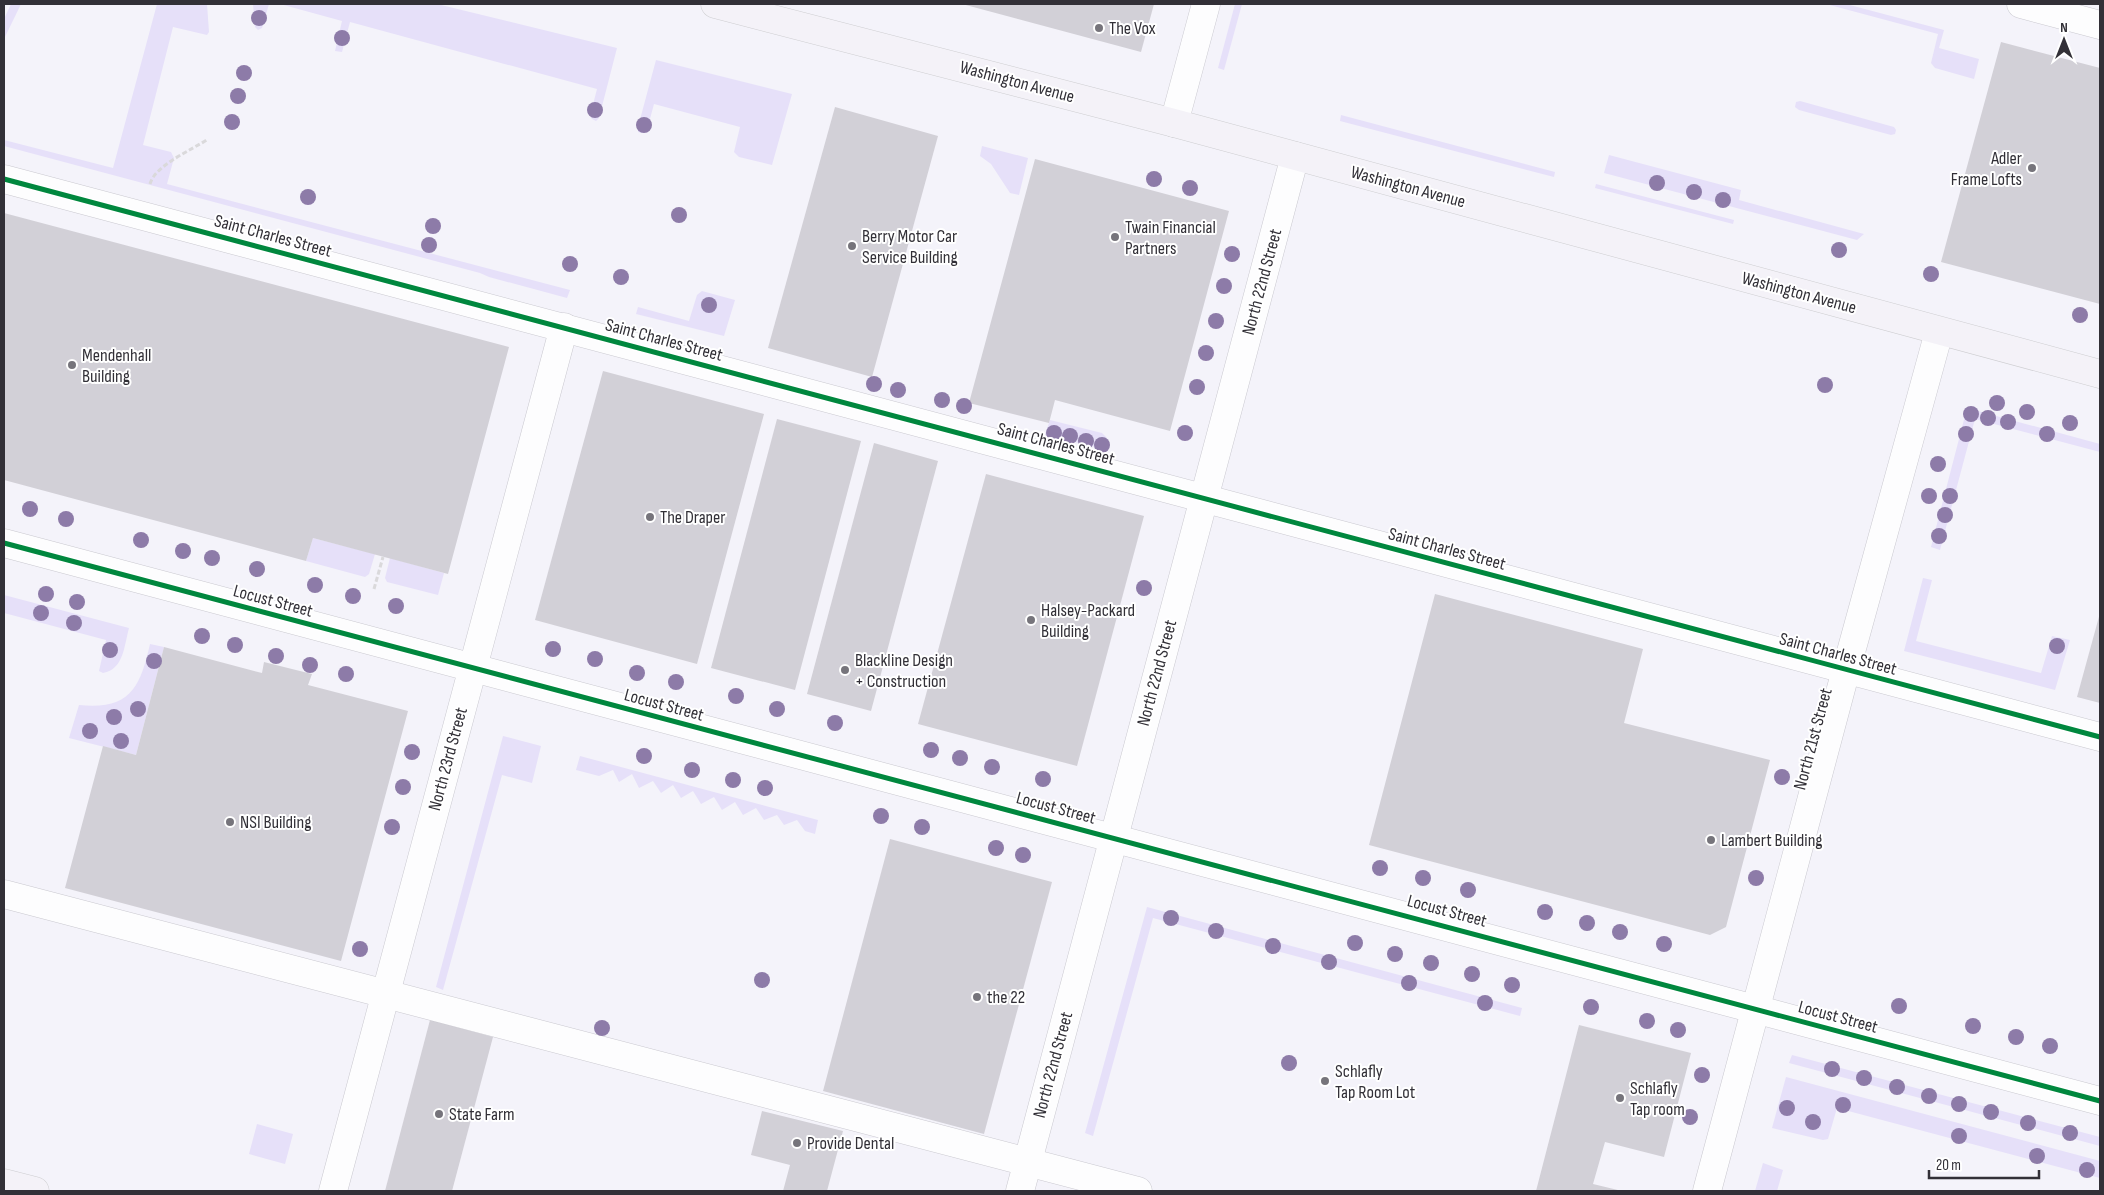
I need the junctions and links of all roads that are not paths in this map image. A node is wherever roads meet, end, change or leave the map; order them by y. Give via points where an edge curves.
1 (715, 4) edge
2 (1206, 4) edge
3 (2021, 4) edge
4 (2100, 25) edge
5 (1174, 123) junction
6 (1295, 156) junction
7 (4, 179) edge
8 (564, 327) junction
9 (1939, 332) junction
10 (2100, 374) edge
11 (1204, 498) junction
12 (4, 543) edge
13 (472, 668) junction
14 (1846, 670) junction
15 (2100, 737) edge
16 (1114, 838) junction
17 (4, 894) edge
18 (386, 994) junction
19 (1756, 1009) junction
20 (2100, 1101) edge
21 (1028, 1162) junction
22 (4, 1183) edge
23 (35, 1191) edge
24 (333, 1191) edge
25 (1020, 1191) edge
26 (1138, 1191) edge
27 (1707, 1191) edge

1 - 5 main road, Washington Avenue
2 - 5 street
3 - 4 street
5 - 6 main road, Washington Avenue
6 - 9 main road, Washington Avenue
6 - 11 street, North 22nd Street
7 - 8 street, Saint Charles Street
8 - 11 street, Saint Charles Street
8 - 13 street, North 23rd Street
9 - 10 main road, Washington Avenue
9 - 14 street, North 21st Street
11 - 14 street, Saint Charles Street
11 - 16 street, North 22nd Street
12 - 13 street, Locust Street
13 - 16 street, Locust Street
13 - 18 street, North 23rd Street
14 - 15 street, Saint Charles Street
14 - 19 street, North 21st Street
16 - 19 street, Locust Street
16 - 21 street, North 22nd Street
17 - 18 street
18 - 21 street
18 - 24 street, North 23rd Street
19 - 20 street, Locust Street
19 - 27 street, North 21st Street
21 - 25 street, North 22nd Street
21 - 26 street
22 - 23 main road

